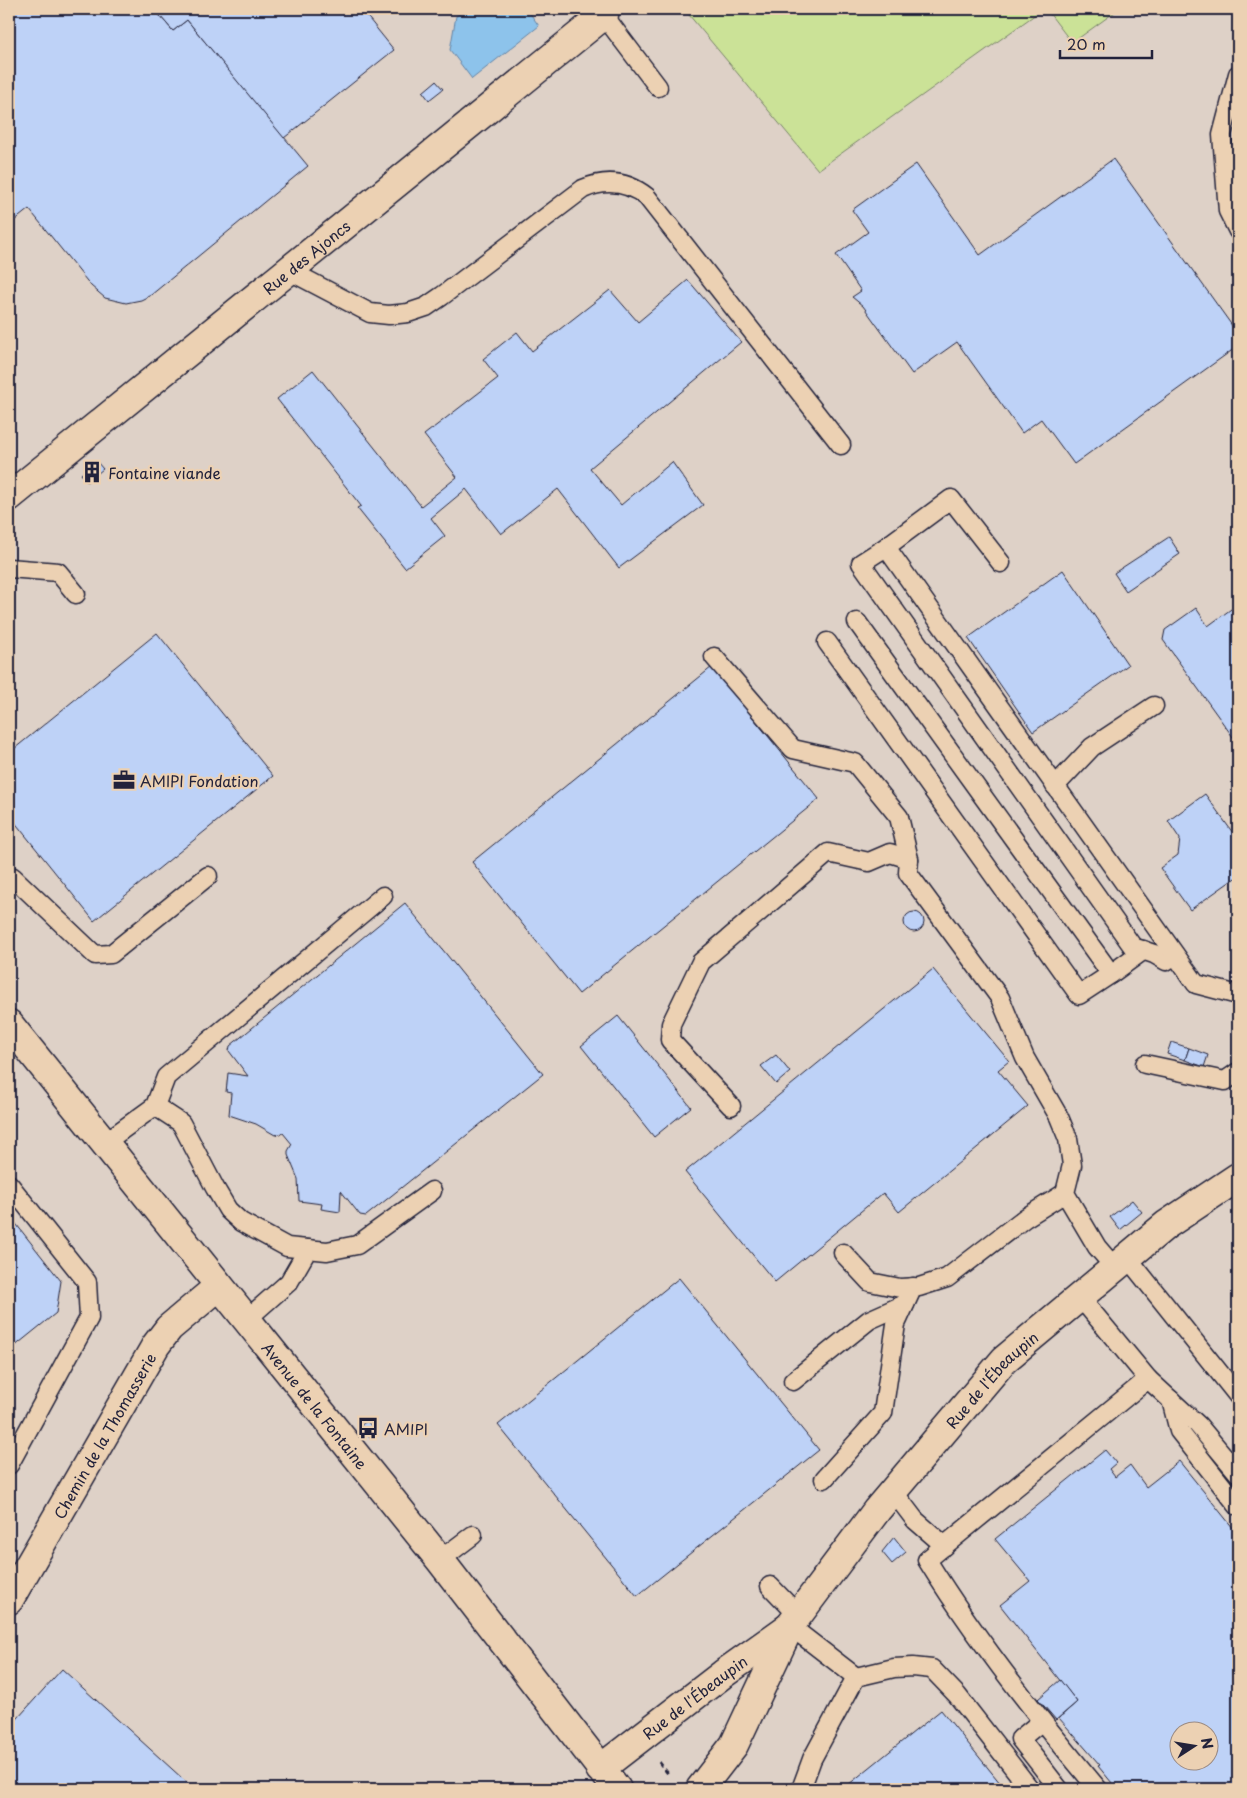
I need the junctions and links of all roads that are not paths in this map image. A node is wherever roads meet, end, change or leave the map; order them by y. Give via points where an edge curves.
1 (601, 12) edge
2 (1238, 74) edge
3 (658, 87) dead end
4 (1238, 231) edge
5 (288, 270) junction
6 (841, 445) dead end
7 (9, 496) edge
8 (886, 547) junction
9 (1001, 563) dead end
10 (9, 568) edge
11 (76, 594) dead end
12 (857, 622) dead end
13 (827, 642) dead end
14 (714, 657) dead end
15 (1154, 706) dead end
16 (1055, 786) junction
17 (909, 859) junction
18 (208, 876) dead end
19 (9, 880) edge
20 (383, 896) dead end
21 (1144, 950) junction
22 (1175, 955) junction
23 (1111, 974) junction
24 (1238, 995) edge
25 (9, 1027) edge
26 (1145, 1064) dead end
27 (1238, 1072) edge
28 (155, 1106) junction
29 (731, 1106) dead end
30 (104, 1143) junction
31 (1238, 1177) edge
32 (9, 1184) edge
33 (432, 1190) dead end
34 (1065, 1193) junction
35 (308, 1249) junction
36 (843, 1253) dead end
37 (1121, 1263) junction
38 (219, 1286) junction
39 (913, 1288) junction
40 (1080, 1297) junction
41 (905, 1304) junction
42 (246, 1320) junction
43 (1148, 1379) junction
44 (793, 1381) dead end
45 (1238, 1396) edge
46 (1171, 1400) junction
47 (9, 1465) edge
48 (1238, 1472) edge
49 (824, 1478) dead end
50 (893, 1491) junction
51 (1238, 1506) edge
52 (472, 1535) dead end
53 (945, 1546) junction
54 (440, 1560) junction
55 (770, 1586) dead end
56 (9, 1600) edge
57 (794, 1621) junction
58 (856, 1677) junction
59 (1042, 1721) junction
60 (608, 1779) edge
61 (700, 1789) edge
62 (801, 1789) edge
63 (1030, 1789) edge
64 (1059, 1789) edge
65 (1098, 1789) edge

1 - 3 lane
1 - 5 street, Rue des Ajoncs
2 - 4 lane via 1222,136 1228,212
5 - 6 lane via 370,313 408,313 426,307 442,296 582,189 605,182 628,185 647,197
5 - 7 street, Rue des Ajoncs
8 - 9 lane via 952,499
8 - 16 lane
8 - 21 lane via 861,563 1134,947
10 - 11 lane via 58,572
12 - 23 lane
13 - 23 lane via 1079,995
14 - 17 lane via 792,749 855,763 899,817
15 - 16 lane via 1092,747
16 - 22 lane
17 - 29 lane via 890,853 870,862 828,853 701,962 671,1024 670,1040
17 - 34 lane via 908,874 1000,998 1025,1058 1059,1117 1068,1139 1072,1165
18 - 19 lane via 111,954 95,955 13,877
20 - 28 lane via 166,1077
21 - 22 lane via 1166,961
21 - 23 lane
22 - 24 lane via 1196,984
25 - 30 street, Avenue de la Fontaine
26 - 27 lane via 1225,1081
28 - 30 lane
28 - 35 lane via 181,1123 228,1210 241,1222 287,1247
30 - 38 street, Avenue de la Fontaine
31 - 37 street, Rue de l'Ébeaupin via 1166,1225
32 - 47 lane via 86,1282 89,1318
33 - 35 lane via 357,1245 326,1251
34 - 37 lane via 1097,1247
34 - 39 lane via 1025,1218 947,1278
35 - 42 lane via 289,1282
36 - 39 lane via 870,1282
37 - 40 street, Rue de l'Ébeaupin
37 - 45 lane
38 - 42 street, Avenue de la Fontaine
38 - 56 street, Chemin de la Thomasserie via 169,1328 156,1345
39 - 41 lane
40 - 43 lane
40 - 50 street, Rue de l'Ébeaupin via 1004,1360
41 - 44 lane via 869,1320
41 - 49 lane via 896,1324 883,1414
42 - 54 street, Avenue de la Fontaine
43 - 46 lane
43 - 53 lane
46 - 48 lane via 1198,1425
46 - 51 lane via 1179,1431
50 - 53 lane via 915,1520
50 - 57 street, Rue de l'Ébeaupin
52 - 54 lane
53 - 59 lane via 928,1560 956,1606
54 - 60 street, Avenue de la Fontaine
55 - 57 lane
57 - 58 lane
57 - 60 street, Rue de l'Ébeaupin via 722,1674
57 - 61 street, Rue de l'Ébeaupin via 734,1745
58 - 62 lane via 812,1759
58 - 63 lane via 894,1668 932,1669 957,1695
59 - 64 lane via 1020,1739
59 - 65 lane

